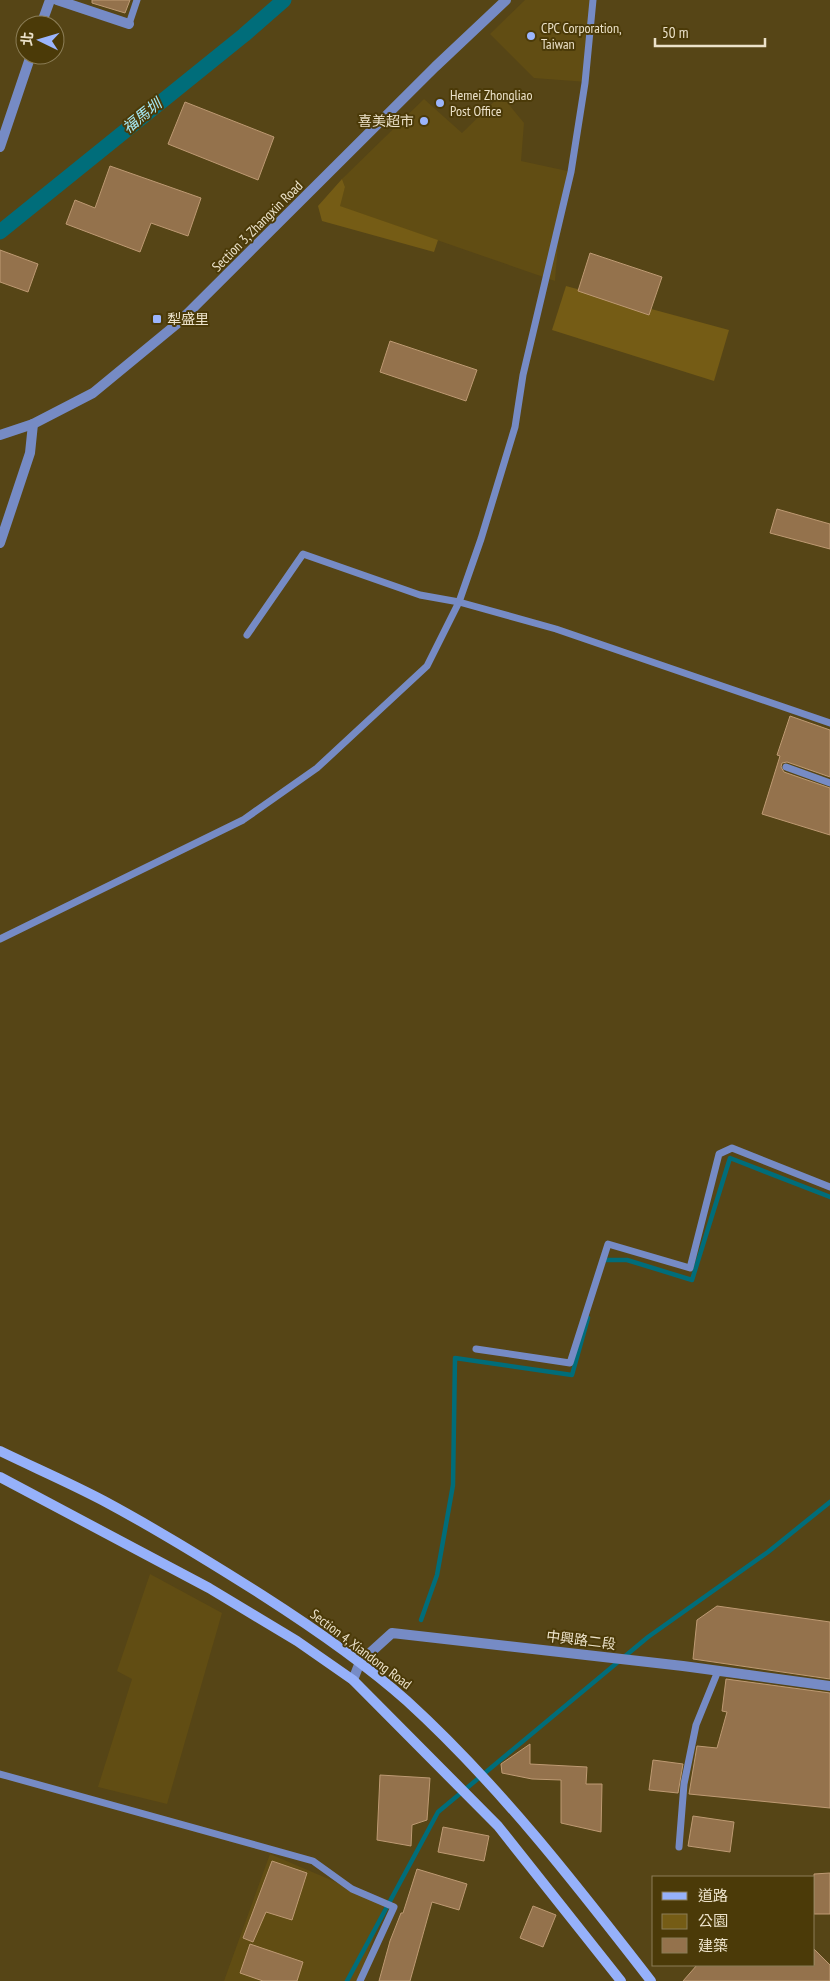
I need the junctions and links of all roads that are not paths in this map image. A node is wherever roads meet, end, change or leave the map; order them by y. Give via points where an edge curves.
1 (50, 0) edge
2 (57, 0) edge
3 (137, 0) edge
4 (506, 0) edge
5 (593, 0) edge
6 (45, 15) edge
7 (129, 24) joint
8 (28, 65) edge
9 (0, 147) edge
10 (33, 424) junction
11 (0, 435) edge
12 (0, 542) edge
13 (459, 602) junction
14 (247, 634) dead end
15 (830, 723) edge
16 (786, 767) dead end
17 (830, 783) edge
18 (0, 939) edge
19 (830, 1187) edge
20 (476, 1349) dead end
21 (0, 1451) edge
22 (0, 1477) edge
23 (360, 1662) junction
24 (718, 1671) junction
25 (353, 1680) junction
26 (830, 1686) edge
27 (0, 1774) edge
28 (678, 1847) dead end
29 (360, 1981) edge
30 (620, 1981) edge
31 (651, 1981) edge

1 - 6 street
2 - 7 street
3 - 7 lane
4 - 10 street, Section 3, Zhangxin Road via 178,324 93,392
5 - 13 lane via 585,82 557,239 522,375 514,427
8 - 9 street
10 - 11 street, Section 3, Zhangxin Road
10 - 12 street via 30,453
13 - 14 lane via 420,595 303,554
13 - 15 lane via 556,629
13 - 18 lane via 428,666 317,768 244,820
16 - 17 lane
19 - 20 lane via 732,1148 724,1150 719,1154 690,1268 608,1244 570,1363
21 - 23 main road, Section 4, Xiandong Road via 103,1500 194,1551
22 - 25 main road via 209,1588
23 - 24 street, 中興路二段 via 392,1633
23 - 25 street, 中興路二段
23 - 31 main road, Section 4, Xiandong Road via 407,1701 502,1795
24 - 26 street, 中興路二段
24 - 28 lane via 696,1725 684,1784
25 - 30 main road via 498,1826
27 - 29 lane via 313,1861 352,1890 394,1907

